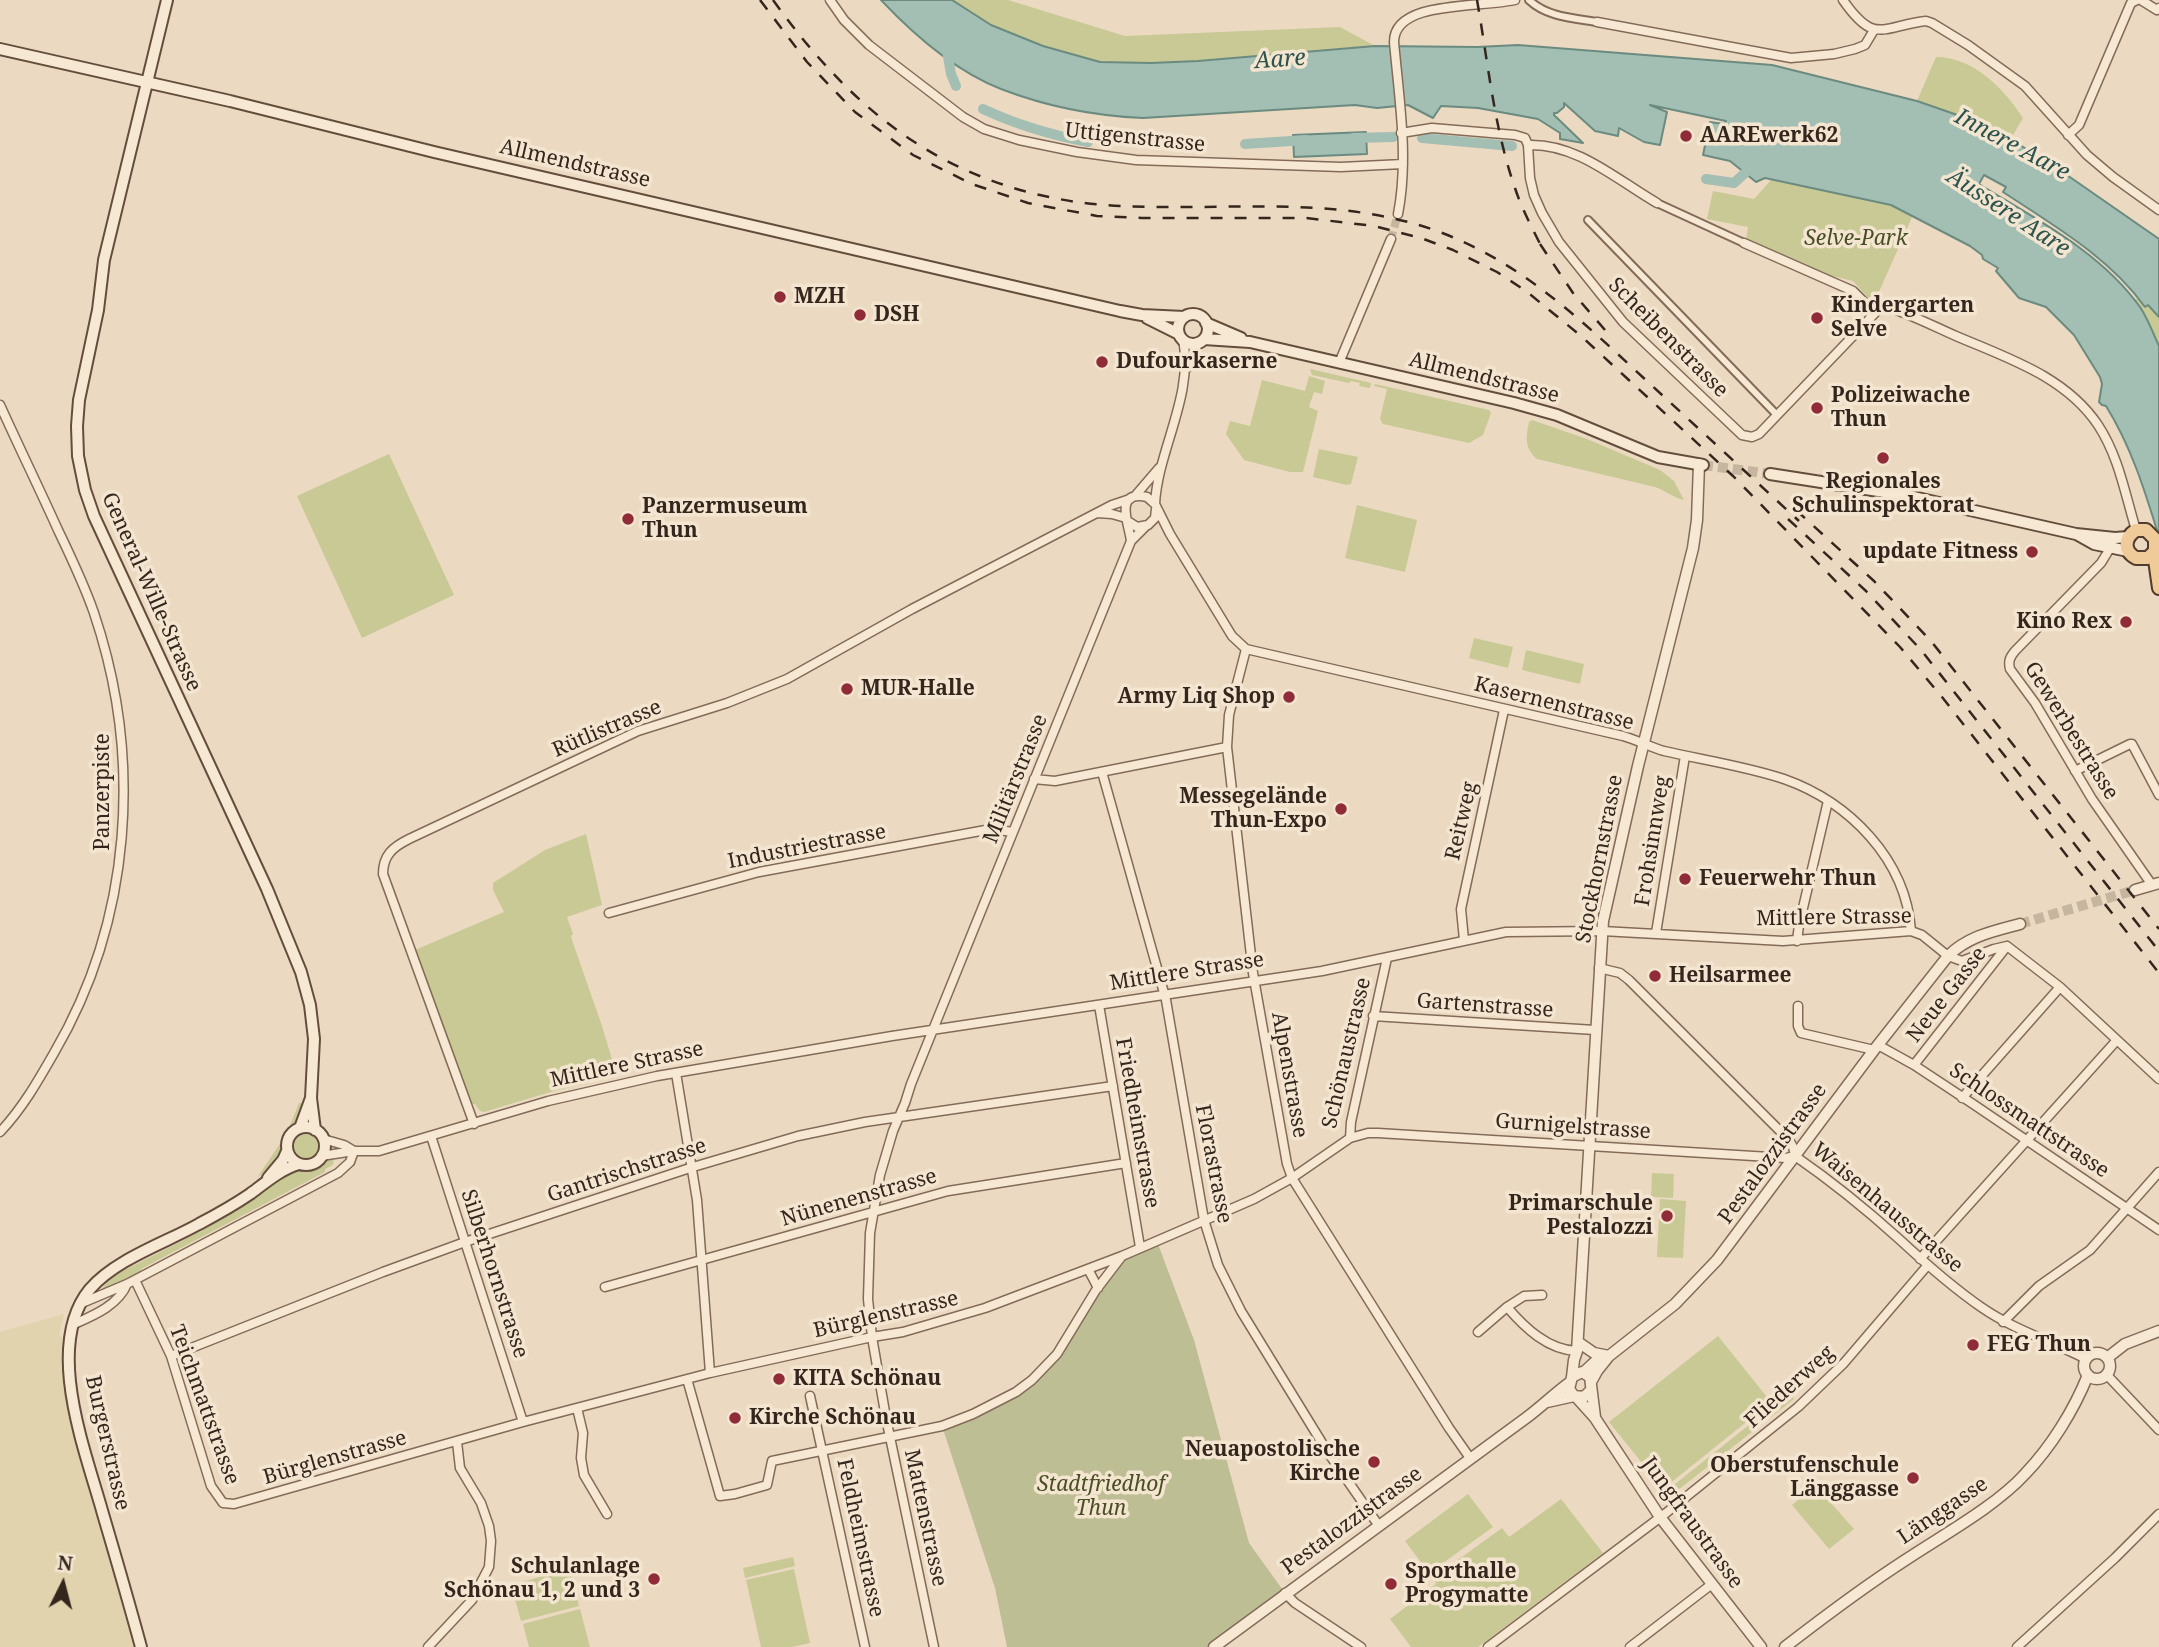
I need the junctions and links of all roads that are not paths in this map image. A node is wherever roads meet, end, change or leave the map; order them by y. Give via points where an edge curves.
1 (167, 0) edge
2 (830, 0) edge
3 (1515, 0) edge
4 (1528, 0) edge
5 (1843, 0) edge
6 (2139, 0) edge
7 (1435, 1) edge
8 (2159, 8) edge
9 (1597, 22) joint
10 (1874, 30) junction
11 (0, 49) edge
12 (148, 82) junction
13 (2068, 135) junction
14 (1401, 137) junction
15 (1528, 145) junction
16 (1403, 164) junction
17 (1657, 203) joint
18 (2159, 210) edge
19 (1398, 214) tunnel mouth
20 (1588, 220) dead end
21 (1391, 239) tunnel mouth
22 (1744, 243) joint
23 (1875, 313) junction
24 (1142, 315) junction
25 (1184, 317) junction
26 (1206, 323) junction
27 (1181, 336) junction
28 (1201, 340) junction
29 (1250, 342) junction
30 (1339, 363) junction
31 (1186, 371) junction
32 (0, 404) edge
33 (1777, 415) junction
34 (1701, 465) joint
35 (1159, 468) junction
36 (1770, 474) tunnel mouth
37 (1132, 497) junction
38 (1156, 506) junction
39 (1097, 513) junction
40 (1127, 520) junction
41 (1147, 526) junction
42 (2155, 532) edge
43 (1170, 534) junction
44 (2122, 538) junction
45 (1131, 541) junction
46 (2156, 550) edge
47 (2139, 559) junction
48 (2159, 588) edge
49 (1246, 649) junction
50 (1504, 710) junction
51 (1644, 744) junction
52 (1227, 747) junction
53 (1685, 755) junction
54 (2075, 771) junction
55 (1102, 772) junction
56 (1034, 779) junction
57 (2159, 795) edge
58 (1828, 801) junction
59 (1013, 832) junction
60 (2155, 884) edge
61 (2135, 890) tunnel mouth
62 (609, 913) dead end
63 (2020, 923) tunnel mouth
64 (1602, 930) junction
65 (1911, 931) junction
66 (1656, 933) junction
67 (1464, 940) junction
68 (1797, 940) junction
69 (2007, 946) junction
70 (1948, 956) junction
71 (1387, 958) junction
72 (1599, 968) junction
73 (1254, 981) junction
74 (2060, 987) junction
75 (1165, 995) junction
76 (1099, 1005) junction
77 (1798, 1006) dead end
78 (1373, 1016) junction
79 (933, 1030) junction
80 (1595, 1030) junction
81 (2118, 1040) junction
82 (1876, 1047) junction
83 (1914, 1065) junction
84 (676, 1073) junction
85 (2159, 1079) edge
86 (1113, 1086) junction
87 (311, 1098) junction
88 (1962, 1098) junction
89 (899, 1117) junction
90 (474, 1124) junction
91 (300, 1128) junction
92 (0, 1132) edge
93 (319, 1135) junction
94 (431, 1136) junction
95 (1350, 1138) junction
96 (2027, 1140) junction
97 (1588, 1146) junction
98 (287, 1151) junction
99 (354, 1151) junction
100 (321, 1156) junction
101 (1795, 1156) junction
102 (1126, 1163) junction
103 (299, 1164) junction
104 (693, 1167) junction
105 (2159, 1172) edge
106 (1292, 1178) junction
107 (267, 1181) junction
108 (2128, 1208) junction
109 (874, 1211) junction
110 (1204, 1220) junction
111 (2159, 1230) edge
112 (465, 1242) junction
113 (1140, 1247) junction
114 (1122, 1256) junction
115 (1920, 1259) junction
116 (701, 1261) junction
117 (1927, 1266) junction
118 (1088, 1269) junction
119 (131, 1282) junction
120 (605, 1287) dead end
121 (1098, 1288) junction
122 (1542, 1295) dead end
123 (80, 1304) junction
124 (1507, 1307) junction
125 (2003, 1322) junction
126 (72, 1325) junction
127 (2159, 1331) edge
128 (1478, 1332) dead end
129 (872, 1337) junction
130 (1578, 1346) junction
131 (171, 1356) junction
132 (1609, 1356) junction
133 (2107, 1358) junction
134 (2086, 1359) junction
135 (710, 1373) junction
136 (2106, 1374) junction
137 (2088, 1375) junction
138 (1577, 1376) junction
139 (687, 1379) junction
140 (1591, 1386) junction
141 (810, 1396) dead end
142 (1576, 1397) junction
143 (1547, 1402) junction
144 (577, 1408) junction
145 (1595, 1418) junction
146 (523, 1422) junction
147 (2159, 1430) edge
148 (890, 1438) junction
149 (457, 1442) junction
150 (823, 1451) junction
151 (1470, 1458) junction
152 (223, 1503) joint
153 (607, 1514) dead end
154 (2159, 1514) edge
155 (1660, 1517) junction
156 (1379, 1526) junction
157 (1712, 1584) junction
158 (1285, 1593) junction
159 (141, 1647) edge
160 (428, 1647) edge
161 (865, 1647) edge
162 (934, 1647) edge
163 (1214, 1647) edge
164 (1361, 1647) edge
165 (1488, 1647) edge
166 (1630, 1647) edge
167 (1761, 1647) edge
168 (1785, 1647) edge
169 (2017, 1647) edge

1 - 12 main road, General-Wille-Strasse
2 - 16 street, Uttigenstrasse via 869,45 963,117 1007,136 1136,160 1341,167
3 - 7 street
4 - 9 street via 1550,13
5 - 10 street
6 - 8 street
6 - 13 street via 2131,3 2079,125
7 - 14 street via 1418,5 1395,28
9 - 10 street via 1791,58 1855,49 1865,45
10 - 13 street via 1932,23 2025,86
11 - 12 main road, Allmendstrasse
12 - 24 main road, Allmendstrasse
12 - 87 main road, General-Wille-Strasse via 104,260 78,407 78,456 94,516 298,963 314,1039
13 - 18 street via 2104,170
14 - 15 street via 1432,128 1515,135 1525,138
14 - 16 street
15 - 17 street via 1558,148 1581,157
15 - 33 street, Scheibenstrasse via 1531,186 1542,213 1559,242 1623,322 1742,435 1755,436
16 - 19 street
17 - 22 street
20 - 33 street, Scheibenstrasse
21 - 30 street
22 - 23 street via 1853,291
23 - 33 street, Scheibenstrasse
23 - 44 street via 1884,307 1900,312 2024,365 2068,392 2090,414 2117,463
24 - 25 main road, Allmendstrasse
24 - 27 main road, Allmendstrasse
25 - 26 main road via 1197,315
25 - 27 main road
26 - 28 main road via 1208,331
26 - 29 main road, Allmendstrasse
27 - 28 main road via 1192,343
27 - 31 street
28 - 29 main road, Allmendstrasse
28 - 31 street
29 - 30 main road, Allmendstrasse
30 - 34 main road, Allmendstrasse via 1534,408 1658,457
31 - 35 street
32 - 92 street, Panzerpiste via 96,621 120,724 124,803 113,905 86,989 37,1084
34 - 51 street, Stockhornstrasse via 1693,548
35 - 37 street
35 - 38 street
36 - 44 main road via 1896,493 2076,534
37 - 38 street via 1147,497
37 - 39 street, Rütlistrasse
37 - 40 street via 1125,506
38 - 41 street via 1155,518
38 - 43 street
39 - 40 street
39 - 90 street, Rütlistrasse via 787,679 638,731 390,850 383,874
40 - 41 street via 1137,527
40 - 45 street, Militärstrasse
41 - 43 street
41 - 45 street, Militärstrasse
42 - 44 main road
42 - 46 main road
43 - 49 street via 1232,636
44 - 47 main road via 2132,557
44 - 54 street, Gewerbestrasse via 2008,663
45 - 56 street, Militärstrasse
46 - 47 main road
46 - 48 main road
47 - 48 main road
49 - 50 street, Kasernenstrasse
49 - 52 street, Alpenstrasse via 1229,715
50 - 51 street, Kasernenstrasse
50 - 67 street, Reitweg via 1461,908
51 - 53 street, Kasernenstrasse
51 - 64 street, Stockhornstrasse
52 - 55 street
52 - 73 street, Alpenstrasse
53 - 58 street, Kasernenstrasse via 1784,779
53 - 66 street, Frohsinnweg
54 - 57 street via 2132,744
54 - 60 street, Gewerbestrasse
55 - 56 street via 1055,781
55 - 75 street, Florastrasse
56 - 59 street, Militärstrasse
58 - 65 street, Kasernenstrasse via 1854,820 1881,850 1900,887
58 - 68 street
59 - 62 street, Industriestrasse via 991,829 759,872
59 - 79 street, Militärstrasse
60 - 61 street
63 - 70 street via 1972,938
64 - 66 street, Mittlere Strasse
64 - 67 street, Mittlere Strasse via 1506,932
64 - 72 street, Stockhornstrasse
65 - 68 street, Mittlere Strasse
65 - 70 street, Mittlere Strasse
66 - 68 street, Mittlere Strasse
67 - 71 street, Mittlere Strasse
69 - 70 street via 1962,961
69 - 74 street
69 - 83 street, Neue Gasse
70 - 82 street, Pestalozzistrasse
71 - 73 street, Mittlere Strasse
71 - 78 street, Schönaustrasse
72 - 80 street, Stockhornstrasse
72 - 101 street, Waisenhausstrasse via 1629,979 1789,1140
73 - 75 street, Mittlere Strasse
73 - 106 street, Alpenstrasse
74 - 81 street
74 - 88 street
75 - 76 street, Mittlere Strasse
75 - 110 street, Florastrasse
76 - 79 street, Mittlere Strasse
76 - 86 street, Friedheimstrasse
77 - 82 street, Schlossmattstrasse via 1801,1032
78 - 80 street, Gartenstrasse
78 - 95 street, Schönaustrasse
79 - 84 street, Mittlere Strasse
79 - 89 street, Mattenstrasse
80 - 97 street, Stockhornstrasse
81 - 85 street
81 - 96 street
82 - 83 street, Schlossmattstrasse
82 - 101 street, Pestalozzistrasse
83 - 88 street, Schlossmattstrasse
84 - 90 street, Mittlere Strasse via 591,1090
84 - 104 street
86 - 89 street, Gantrischstrasse
86 - 102 street, Friedheimstrasse
87 - 91 main road, General-Wille-Strasse
87 - 93 main road, General-Wille-Strasse
88 - 96 street, Schlossmattstrasse
89 - 104 street, Gantrischstrasse via 798,1136
89 - 109 street, Mattenstrasse
90 - 94 street, Mittlere Strasse
91 - 93 main road via 308,1127
91 - 98 main road via 290,1135
93 - 99 street, Mittlere Strasse
93 - 100 main road via 325,1146
94 - 99 street, Mittlere Strasse via 379,1151
94 - 112 street, Silberhornstrasse
95 - 97 street, Gurnigelstrasse via 1378,1133
95 - 106 street, Schönaustrasse
96 - 108 street, Schlossmattstrasse
96 - 115 street
97 - 101 street, Gurnigelstrasse
97 - 130 street, Stockhornstrasse
98 - 103 main road
98 - 107 main road, Burgerstrasse
99 - 100 street, Mittlere Strasse
99 - 119 street via 338,1173
100 - 103 main road via 312,1164
101 - 115 street, Waisenhausstrasse
101 - 132 street, Pestalozzistrasse via 1703,1277
102 - 109 street, Nünenenstrasse via 970,1186
102 - 113 street, Friedheimstrasse
103 - 107 main road, Burgerstrasse
104 - 112 street, Gantrischstrasse
104 - 116 street
105 - 108 street
106 - 110 street, Schönaustrasse
106 - 151 street, Alpenstrasse
107 - 123 main road, Burgerstrasse via 218,1214 111,1270
108 - 111 street, Schlossmattstrasse
108 - 125 street via 2090,1250 2039,1286
109 - 116 street, Nünenenstrasse
109 - 129 street, Mattenstrasse via 868,1274
110 - 113 street, Schönaustrasse
110 - 156 street, Florastrasse via 1218,1265 1241,1311
112 - 131 street, Gantrischstrasse
112 - 146 street, Silberhornstrasse
113 - 114 street, Schönaustrasse
114 - 118 street, Bürglenstrasse
114 - 121 street, Schönaustrasse
115 - 117 street, Waisenhausstrasse
116 - 120 street, Nünenenstrasse
116 - 135 street
117 - 125 street, Waisenhausstrasse
117 - 155 street, Fliederweg via 1844,1363 1804,1402
118 - 121 street
118 - 129 street, Bürglenstrasse via 973,1312
119 - 123 street
119 - 126 street via 113,1302
119 - 131 street, Teichmattstrasse
121 - 148 street, Schönaustrasse via 1057,1354 1032,1380 964,1418
122 - 124 street via 1524,1296
123 - 126 main road, Burgerstrasse
124 - 128 street
124 - 130 street via 1524,1327 1544,1340 1563,1349
125 - 134 street, Waisenhausstrasse
126 - 159 main road, Burgerstrasse via 75,1408
127 - 133 street via 2126,1344
129 - 135 street, Bürglenstrasse
129 - 148 street, Mattenstrasse
130 - 132 street
130 - 138 street, Stockhornstrasse via 1574,1360
131 - 152 street, Teichmattstrasse via 211,1486
132 - 138 street, Pestalozzistrasse
132 - 140 street, Pestalozzistrasse
133 - 134 street via 2096,1353
133 - 136 street
134 - 137 street
135 - 139 street, Bürglenstrasse
136 - 137 street via 2098,1378
136 - 147 street
137 - 168 street, Länggasse via 2053,1438 2015,1484
138 - 140 street via 1588,1375
138 - 142 street via 1569,1389
138 - 143 street, Pestalozzistrasse
139 - 144 street, Bürglenstrasse
139 - 150 street via 719,1496 767,1485 772,1461
140 - 142 street via 1584,1397
140 - 145 street, Jungfraustrasse
141 - 150 street, Feldheimstrasse
142 - 143 street, Pestalozzistrasse
142 - 145 street, Jungfraustrasse
143 - 151 street, Pestalozzistrasse
144 - 146 street, Bürglenstrasse
144 - 153 street via 583,1433 582,1467
145 - 155 street, Jungfraustrasse
146 - 149 street, Bürglenstrasse
148 - 150 street
148 - 162 street, Mattenstrasse
149 - 152 street, Bürglenstrasse via 246,1501
149 - 160 street via 460,1468 489,1526 490,1560 472,1601
150 - 161 street, Feldheimstrasse
151 - 156 street, Pestalozzistrasse
154 - 169 street
155 - 157 street, Jungfraustrasse
155 - 165 street, Fliederweg
156 - 158 street, Pestalozzistrasse
157 - 166 street
157 - 167 street, Jungfraustrasse
158 - 163 street, Pestalozzistrasse
158 - 164 street

